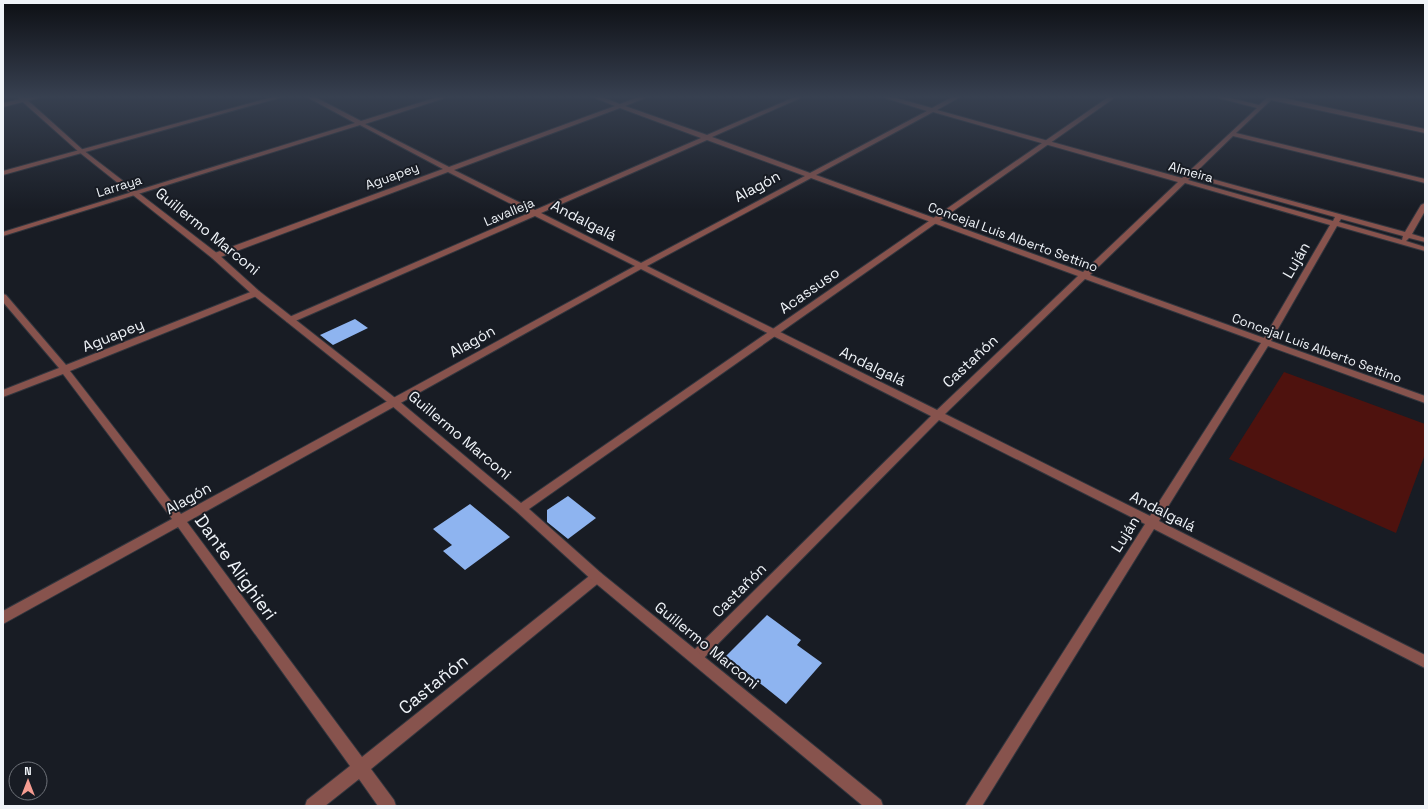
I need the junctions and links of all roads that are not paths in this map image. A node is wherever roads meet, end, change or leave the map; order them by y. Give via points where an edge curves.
1 (62, 134) edge
2 (145, 134) edge
3 (326, 134) edge
4 (381, 134) edge
5 (544, 134) edge
6 (697, 134) edge
7 (718, 134) edge
8 (889, 134) edge
9 (1012, 134) edge
10 (1059, 134) edge
11 (1232, 134) joint
12 (709, 138) junction
13 (1045, 143) junction
14 (81, 151) junction
15 (448, 169) junction
16 (3, 172) edge
17 (810, 176) junction
18 (1187, 179) junction
19 (1425, 181) edge
20 (135, 193) junction
21 (1425, 205) edge
22 (537, 213) junction
23 (1337, 220) junction
24 (934, 221) junction
25 (3, 234) edge
26 (1408, 235) junction
27 (1425, 240) edge
28 (1402, 243) junction
29 (1425, 249) edge
30 (215, 256) junction
31 (641, 266) junction
32 (1086, 275) junction
33 (256, 293) junction
34 (3, 298) edge
35 (290, 320) junction
36 (773, 333) junction
37 (1266, 342) junction
38 (65, 370) junction
39 (3, 394) edge
40 (1425, 400) edge
41 (395, 403) junction
42 (938, 415) junction
43 (521, 509) junction
44 (180, 521) junction
45 (1151, 522) junction
46 (597, 577) junction
47 (3, 618) edge
48 (696, 657) junction
49 (1425, 662) edge
50 (360, 767) junction
51 (313, 806) edge
52 (388, 806) edge
53 (875, 806) edge
54 (972, 806) edge

1 - 14 street, Guillermo Marconi
2 - 14 street
3 - 20 street, Larraya
4 - 15 street, Andalgalá
5 - 15 street, Aguapey
6 - 12 street, Concejal Luis Alberto Settino
7 - 12 street, Lavalleja
8 - 17 street, Alagón
9 - 13 street, Almeira
10 - 13 street, Acassuso
11 - 18 street, Castañón
11 - 19 street
12 - 17 street, Concejal Luis Alberto Settino
12 - 22 street, Lavalleja
13 - 18 street, Almeira
13 - 24 street, Acassuso
14 - 16 street
14 - 20 street, Guillermo Marconi
15 - 22 street, Andalgalá
15 - 30 street, Aguapey
17 - 24 street, Concejal Luis Alberto Settino
17 - 31 street, Alagón
18 - 23 street, Almeira
18 - 32 street, Castañón
20 - 25 street, Larraya
20 - 30 street, Guillermo Marconi
21 - 26 street
22 - 31 street, Andalgalá
22 - 35 street, Lavalleja
23 - 26 street, Almeira
23 - 28 street, Almeira
23 - 37 street, Luján
24 - 32 street, Concejal Luis Alberto Settino
24 - 36 street, Acassuso
26 - 27 street, Almeira
26 - 28 street
28 - 29 street, Almeira
30 - 33 street, Guillermo Marconi
31 - 36 street, Andalgalá
31 - 41 street, Alagón
32 - 37 street, Concejal Luis Alberto Settino
32 - 42 street, Castañón
33 - 35 street, Guillermo Marconi
33 - 38 street, Aguapey
34 - 38 street, Dante Alighieri
35 - 41 street, Guillermo Marconi
36 - 42 street, Andalgalá
36 - 43 street, Acassuso
37 - 40 street, Concejal Luis Alberto Settino
37 - 45 street, Luján
38 - 39 street, Aguapey
38 - 44 street, Dante Alighieri
41 - 43 street, Guillermo Marconi
41 - 44 street, Alagón
42 - 45 street, Andalgalá
42 - 48 street, Castañón
43 - 46 street, Guillermo Marconi
44 - 47 street, Alagón
44 - 50 street, Dante Alighieri
45 - 49 street, Andalgalá
45 - 54 street, Luján
46 - 48 street, Guillermo Marconi
46 - 50 street, Castañón
48 - 53 street, Guillermo Marconi
50 - 51 street, Castañón
50 - 52 street, Dante Alighieri

